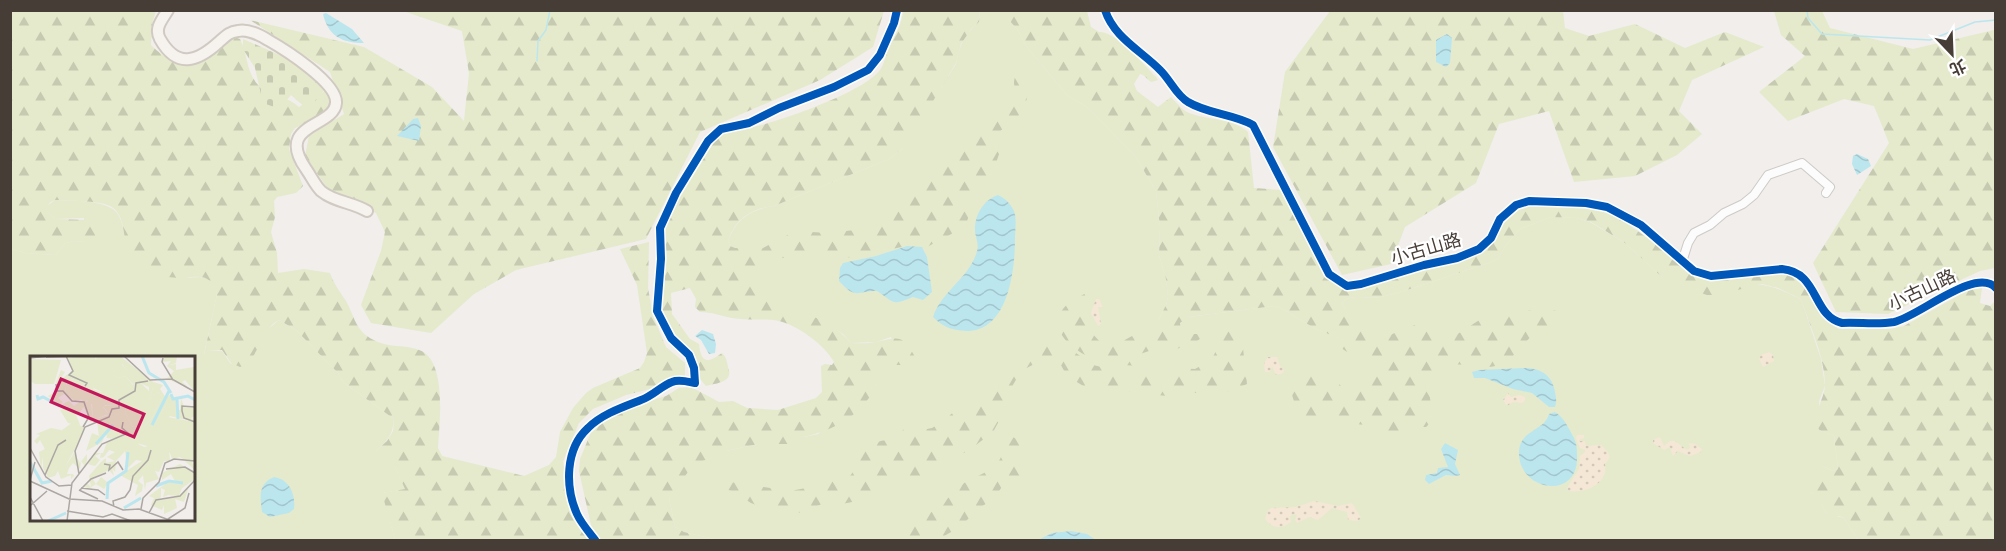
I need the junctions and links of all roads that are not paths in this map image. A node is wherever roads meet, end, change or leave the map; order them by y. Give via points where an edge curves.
1 (168, 10) edge
2 (897, 10) edge
3 (1105, 10) edge
4 (1826, 193) dead end
5 (367, 211) dead end
6 (1682, 262) junction
7 (1995, 288) edge
8 (595, 540) edge

1 - 5 street via 158,25 158,33 175,57 195,57 227,33 240,30 267,39 328,85 335,95 334,110 307,127 298,138 298,158 330,197
2 - 8 street via 880,56 868,70 749,123 721,129 708,141 676,193 660,228 662,259 657,311 671,338 689,355 695,383 674,381 604,417 588,428 578,442 570,463 570,486 577,514
3 - 6 street, 小古山路 via 1120,36 1160,70 1186,101 1253,125 1329,274 1347,286 1479,249 1491,238 1500,219 1516,205 1529,201 1607,207 1641,225
4 - 6 street via 1830,188 1802,163 1768,175 1743,204 1694,234
6 - 7 street, 小古山路 via 1711,276 1792,270 1813,289 1827,314 1842,323 1896,322 1965,286 1989,282

